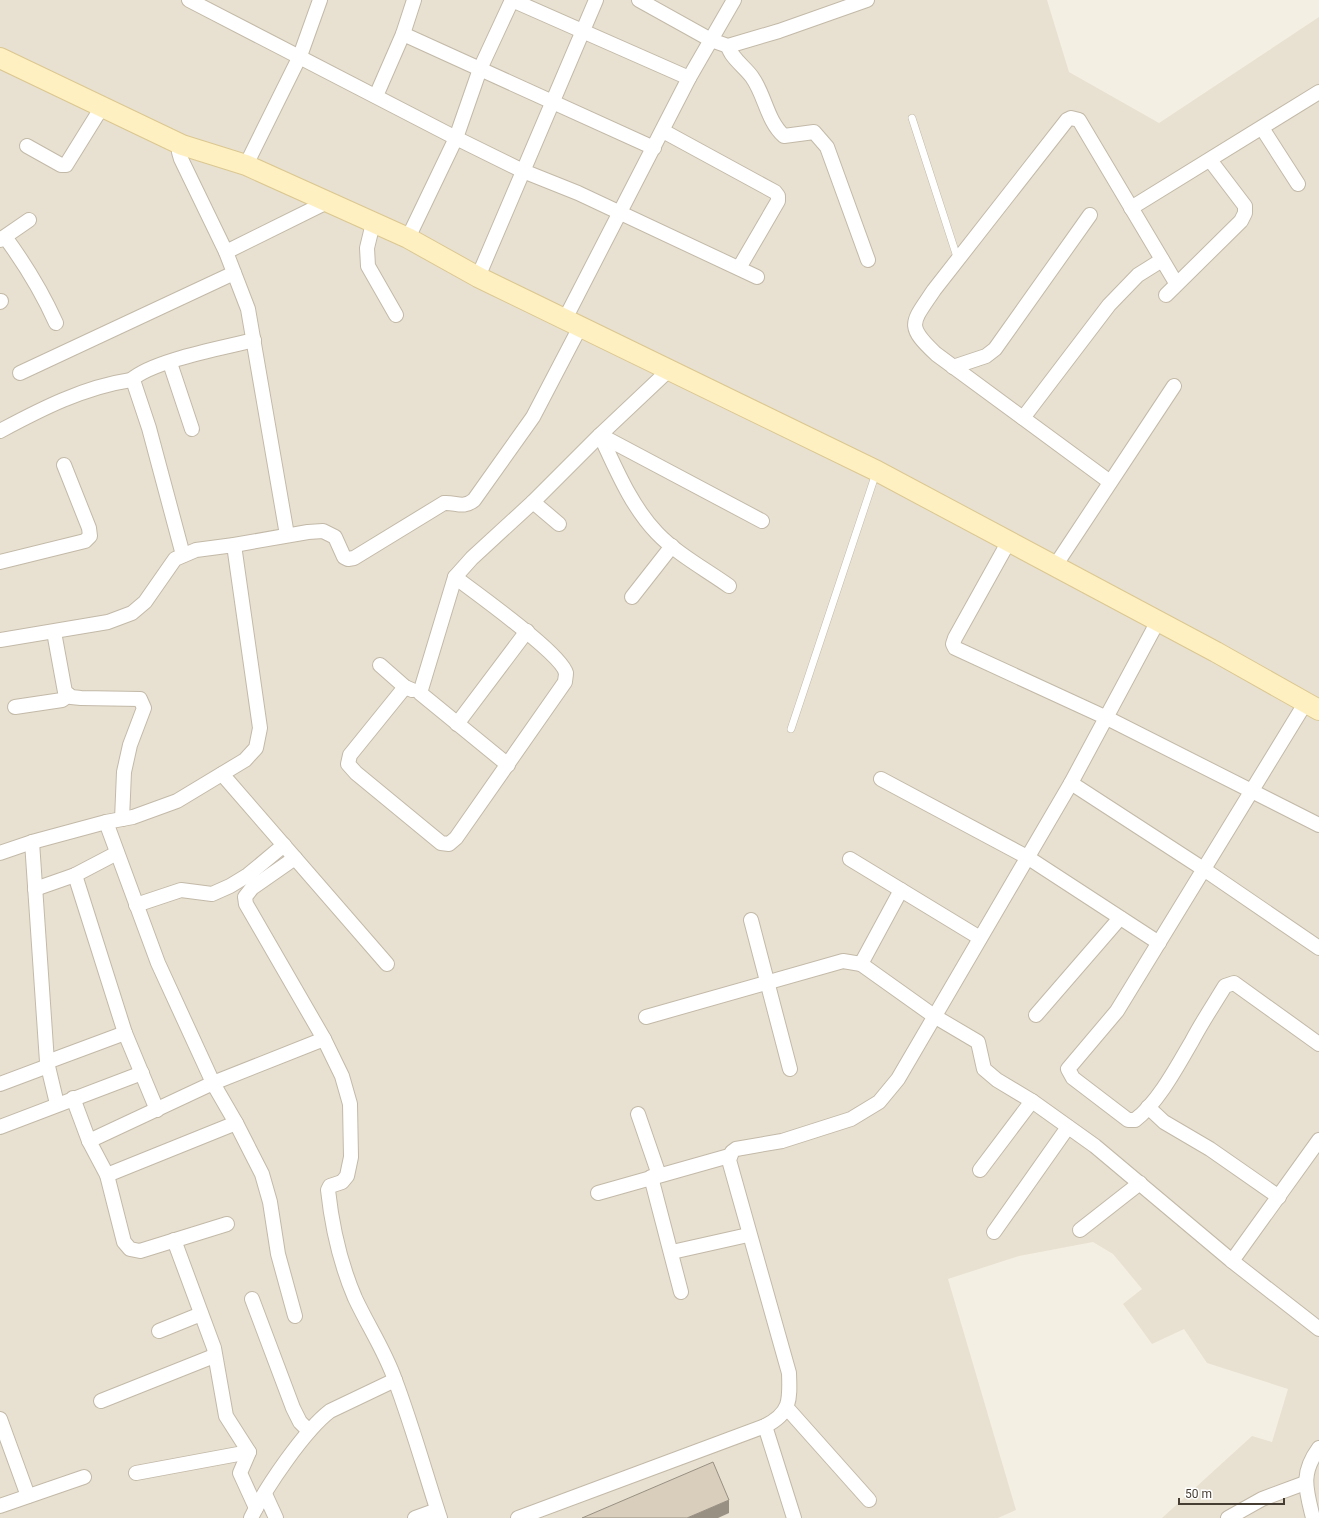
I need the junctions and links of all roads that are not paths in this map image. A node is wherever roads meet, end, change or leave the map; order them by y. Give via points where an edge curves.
1 (189, 0) edge
2 (318, 0) edge
3 (414, 0) edge
4 (512, 0) edge
5 (596, 0) edge
6 (639, 0) edge
7 (734, 0) edge
8 (862, 1) edge
9 (582, 31) junction
10 (403, 34) junction
11 (711, 40) junction
12 (728, 46) junction
13 (300, 56) junction
14 (0, 58) edge
15 (480, 69) junction
16 (689, 78) junction
17 (1319, 92) edge
18 (376, 96) junction
19 (552, 101) junction
20 (102, 107) junction
21 (912, 118) dead end
22 (1262, 128) junction
23 (663, 131) junction
24 (456, 138) junction
25 (182, 145) junction
26 (27, 146) dead end
27 (654, 148) junction
28 (1210, 160) junction
29 (246, 165) junction
30 (523, 171) junction
31 (1298, 184) dead end
32 (327, 202) junction
33 (1131, 208) junction
34 (618, 213) junction
35 (1090, 215) dead end
36 (29, 220) dead end
37 (372, 223) junction
38 (2, 238) edge
39 (408, 238) junction
40 (226, 252) junction
41 (868, 260) dead end
42 (958, 260) junction
43 (1162, 260) junction
44 (738, 268) junction
45 (234, 273) junction
46 (478, 277) junction
47 (757, 277) dead end
48 (1176, 283) junction
49 (1166, 295) dead end
50 (396, 315) dead end
51 (56, 323) dead end
52 (572, 323) junction
53 (254, 340) junction
54 (170, 363) junction
55 (953, 367) junction
56 (670, 369) junction
57 (20, 373) dead end
58 (131, 380) junction
59 (1174, 386) dead end
60 (1023, 418) junction
61 (192, 428) dead end
62 (0, 431) edge
63 (600, 435) junction
64 (64, 465) dead end
65 (877, 471) junction
66 (1110, 482) junction
67 (533, 502) junction
68 (762, 521) dead end
69 (559, 524) dead end
70 (288, 535) junction
71 (1009, 541) junction
72 (234, 546) junction
73 (672, 546) junction
74 (183, 555) junction
75 (0, 562) edge
76 (1055, 566) junction
77 (455, 577) junction
78 (729, 586) dead end
79 (632, 596) dead end
80 (1158, 621) junction
81 (527, 631) junction
82 (54, 632) junction
83 (0, 640) edge
84 (380, 665) dead end
85 (405, 687) junction
86 (420, 693) junction
87 (69, 695) junction
88 (1313, 706) edge
89 (15, 707) dead end
90 (1107, 718) junction
91 (457, 724) junction
92 (791, 729) dead end
93 (508, 765) junction
94 (222, 774) junction
95 (881, 779) dead end
96 (1071, 783) junction
97 (1253, 792) junction
98 (122, 819) junction
99 (106, 822) junction
100 (1319, 825) edge
101 (32, 842) junction
102 (284, 845) junction
103 (0, 853) edge
104 (117, 853) junction
105 (1027, 857) junction
106 (295, 858) junction
107 (850, 859) dead end
108 (1205, 870) junction
109 (75, 875) junction
110 (35, 889) junction
111 (901, 890) junction
112 (136, 905) junction
113 (1120, 918) junction
114 (751, 920) dead end
115 (980, 938) junction
116 (1159, 943) junction
117 (1319, 948) edge
118 (388, 964) dead end
119 (861, 964) junction
120 (768, 983) junction
121 (1036, 1015) dead end
122 (934, 1016) junction
123 (646, 1017) dead end
124 (125, 1033) junction
125 (324, 1039) junction
126 (1319, 1044) edge
127 (48, 1064) junction
128 (790, 1069) dead end
129 (142, 1073) junction
130 (213, 1083) junction
131 (0, 1084) edge
132 (73, 1098) junction
133 (1032, 1101) junction
134 (57, 1104) junction
135 (1148, 1107) junction
136 (157, 1110) junction
137 (638, 1114) dead end
138 (236, 1123) junction
139 (0, 1127) edge
140 (1068, 1127) junction
141 (1319, 1140) edge
142 (89, 1141) junction
143 (730, 1156) junction
144 (980, 1170) dead end
145 (107, 1175) junction
146 (655, 1176) junction
147 (1140, 1183) junction
148 (598, 1193) dead end
149 (1279, 1197) junction
150 (227, 1224) dead end
151 (1080, 1230) dead end
152 (994, 1232) dead end
153 (748, 1234) junction
154 (174, 1240) junction
155 (672, 1252) junction
156 (1232, 1261) junction
157 (681, 1292) dead end
158 (252, 1298) dead end
159 (201, 1314) junction
160 (295, 1316) dead end
161 (1319, 1329) edge
162 (159, 1331) dead end
163 (214, 1356) junction
164 (395, 1380) junction
165 (101, 1401) dead end
166 (787, 1408) junction
167 (0, 1419) edge
168 (765, 1426) junction
169 (309, 1430) junction
170 (1319, 1448) edge
171 (249, 1452) junction
172 (136, 1473) dead end
173 (84, 1477) dead end
174 (1305, 1483) junction
175 (265, 1494) junction
176 (28, 1496) junction
177 (869, 1500) dead end
178 (0, 1506) edge
179 (254, 1513) edge
180 (439, 1514) edge
181 (276, 1518) edge
182 (415, 1518) edge
183 (518, 1518) edge
184 (794, 1518) edge
185 (1228, 1518) edge
186 (1313, 1518) edge

1 - 13 street
2 - 13 street
3 - 10 street
4 - 9 street
4 - 15 street
5 - 9 street
6 - 11 street
7 - 11 street
8 - 12 street
9 - 16 street
9 - 19 street
10 - 15 street
10 - 18 street
11 - 12 street
11 - 16 street
12 - 41 street via 730,52 753,78 777,130 784,136 814,132 827,147
13 - 18 street
13 - 29 street
14 - 20 main road
15 - 19 street
15 - 24 street
16 - 23 street
17 - 22 street
18 - 24 street
19 - 27 street
19 - 30 street
20 - 25 main road
20 - 26 street via 66,165 61,166
21 - 42 lane
22 - 28 street
22 - 31 street
23 - 27 street
23 - 44 street via 775,192 778,196 778,201
24 - 30 street
24 - 39 street
25 - 29 main road
25 - 40 street via 178,152
27 - 34 street
28 - 33 street
28 - 48 street via 1245,206 1245,213 1241,221
29 - 32 main road
30 - 34 street via 578,193
30 - 46 street
32 - 37 main road
32 - 40 street
33 - 42 street via 1079,120 1071,118
33 - 43 street
34 - 44 street
34 - 52 street
35 - 55 street via 995,349 986,356
36 - 38 street
37 - 39 main road
37 - 50 street via 367,248 368,266
38 - 51 street via 26,267 46,300
39 - 46 main road
40 - 45 street
42 - 55 street via 917,315 914,328 919,338
43 - 48 street
43 - 60 street via 1138,275 1109,305
44 - 47 street
45 - 53 street via 248,308
45 - 57 street
46 - 52 main road
48 - 49 street
52 - 56 main road
52 - 70 street via 533,417 474,500 463,506 444,504 354,558 344,557 335,537 330,533 316,531
53 - 54 street
53 - 70 street
54 - 58 street via 140,372
54 - 61 street
55 - 60 street
56 - 63 street
56 - 65 main road
58 - 62 street via 109,384 45,406
58 - 74 street via 149,428
59 - 66 street
60 - 66 street
63 - 67 street
63 - 68 street
63 - 73 street via 630,497 656,533
64 - 75 street via 90,536 85,541
65 - 71 main road
65 - 92 lane
66 - 76 street
67 - 69 street
67 - 77 street
70 - 72 street
71 - 76 main road
71 - 90 street via 954,638 955,648
72 - 74 street via 196,550
72 - 94 street via 260,728 256,748 245,760
73 - 78 street
73 - 79 street
74 - 82 street via 175,559 145,602 132,613 108,622
76 - 80 main road
77 - 81 street
77 - 86 street
80 - 88 main road
80 - 90 street
81 - 91 street
81 - 93 street via 560,664 566,673 565,682
82 - 83 street
82 - 87 street via 65,692
84 - 85 street
85 - 86 street
85 - 93 street via 350,755 348,764 441,843 449,844 456,838
86 - 91 street
87 - 89 street via 62,700
87 - 98 street via 81,698 140,699 144,708 130,745 124,772
88 - 97 street
90 - 96 street
90 - 97 street
91 - 93 street
94 - 98 street via 177,801
94 - 102 street
95 - 105 street
96 - 105 street
96 - 108 street
97 - 100 street
97 - 108 street
98 - 99 street
99 - 101 street
99 - 104 street
101 - 103 street
101 - 110 street
102 - 106 street
102 - 112 street via 248,875 212,894 181,890
104 - 109 street
104 - 112 street
105 - 113 street
105 - 115 street
106 - 118 street
106 - 125 street via 252,888 245,897 246,904
107 - 111 street
108 - 116 street
108 - 117 street
109 - 110 street
109 - 124 street
110 - 127 street
111 - 115 street
111 - 119 street
112 - 130 street via 158,963
113 - 116 street
113 - 121 street
114 - 120 street
115 - 122 street
116 - 135 street via 1118,1011 1068,1069 1073,1078 1128,1120 1135,1120
119 - 120 street via 843,960
119 - 122 street
120 - 123 street
120 - 128 street
122 - 133 street via 978,1042 984,1069
122 - 143 street via 898,1079 879,1102 851,1119 782,1141 736,1149
124 - 127 street
124 - 129 street
125 - 130 street
125 - 164 street via 342,1076 350,1104 351,1157 347,1176 342,1182 330,1186 328,1190 334,1237 355,1297
126 - 135 street via 1239,986 1229,984 1225,986 1181,1062
127 - 131 street
127 - 134 street
129 - 132 street
129 - 136 street
130 - 136 street
130 - 138 street
132 - 134 street
132 - 142 street
133 - 140 street
133 - 144 street
134 - 139 street
135 - 149 street via 1164,1122 1210,1149
136 - 142 street
137 - 146 street
138 - 145 street
138 - 160 street via 262,1174 270,1202 278,1254
140 - 147 street
140 - 152 street
141 - 149 street
142 - 145 street
143 - 146 street
143 - 153 street
145 - 154 street via 124,1242 130,1248 140,1251
146 - 148 street
146 - 155 street
147 - 151 street
147 - 156 street
149 - 156 street
150 - 154 street
153 - 155 street
153 - 166 street via 789,1373 790,1393
154 - 159 street
155 - 157 street
156 - 161 street
158 - 169 street via 293,1408 300,1422
159 - 162 street
159 - 163 street via 214,1348
163 - 165 street
163 - 171 street via 226,1416
164 - 169 street via 330,1411
164 - 180 street
166 - 168 street via 777,1420
166 - 177 street
167 - 176 street
168 - 183 street
168 - 184 street
169 - 175 street
170 - 174 street via 1313,1456
171 - 172 street
171 - 179 street via 240,1473
173 - 176 street
174 - 185 street via 1262,1499
174 - 186 street
175 - 179 street
175 - 181 street
176 - 178 street
180 - 182 street

